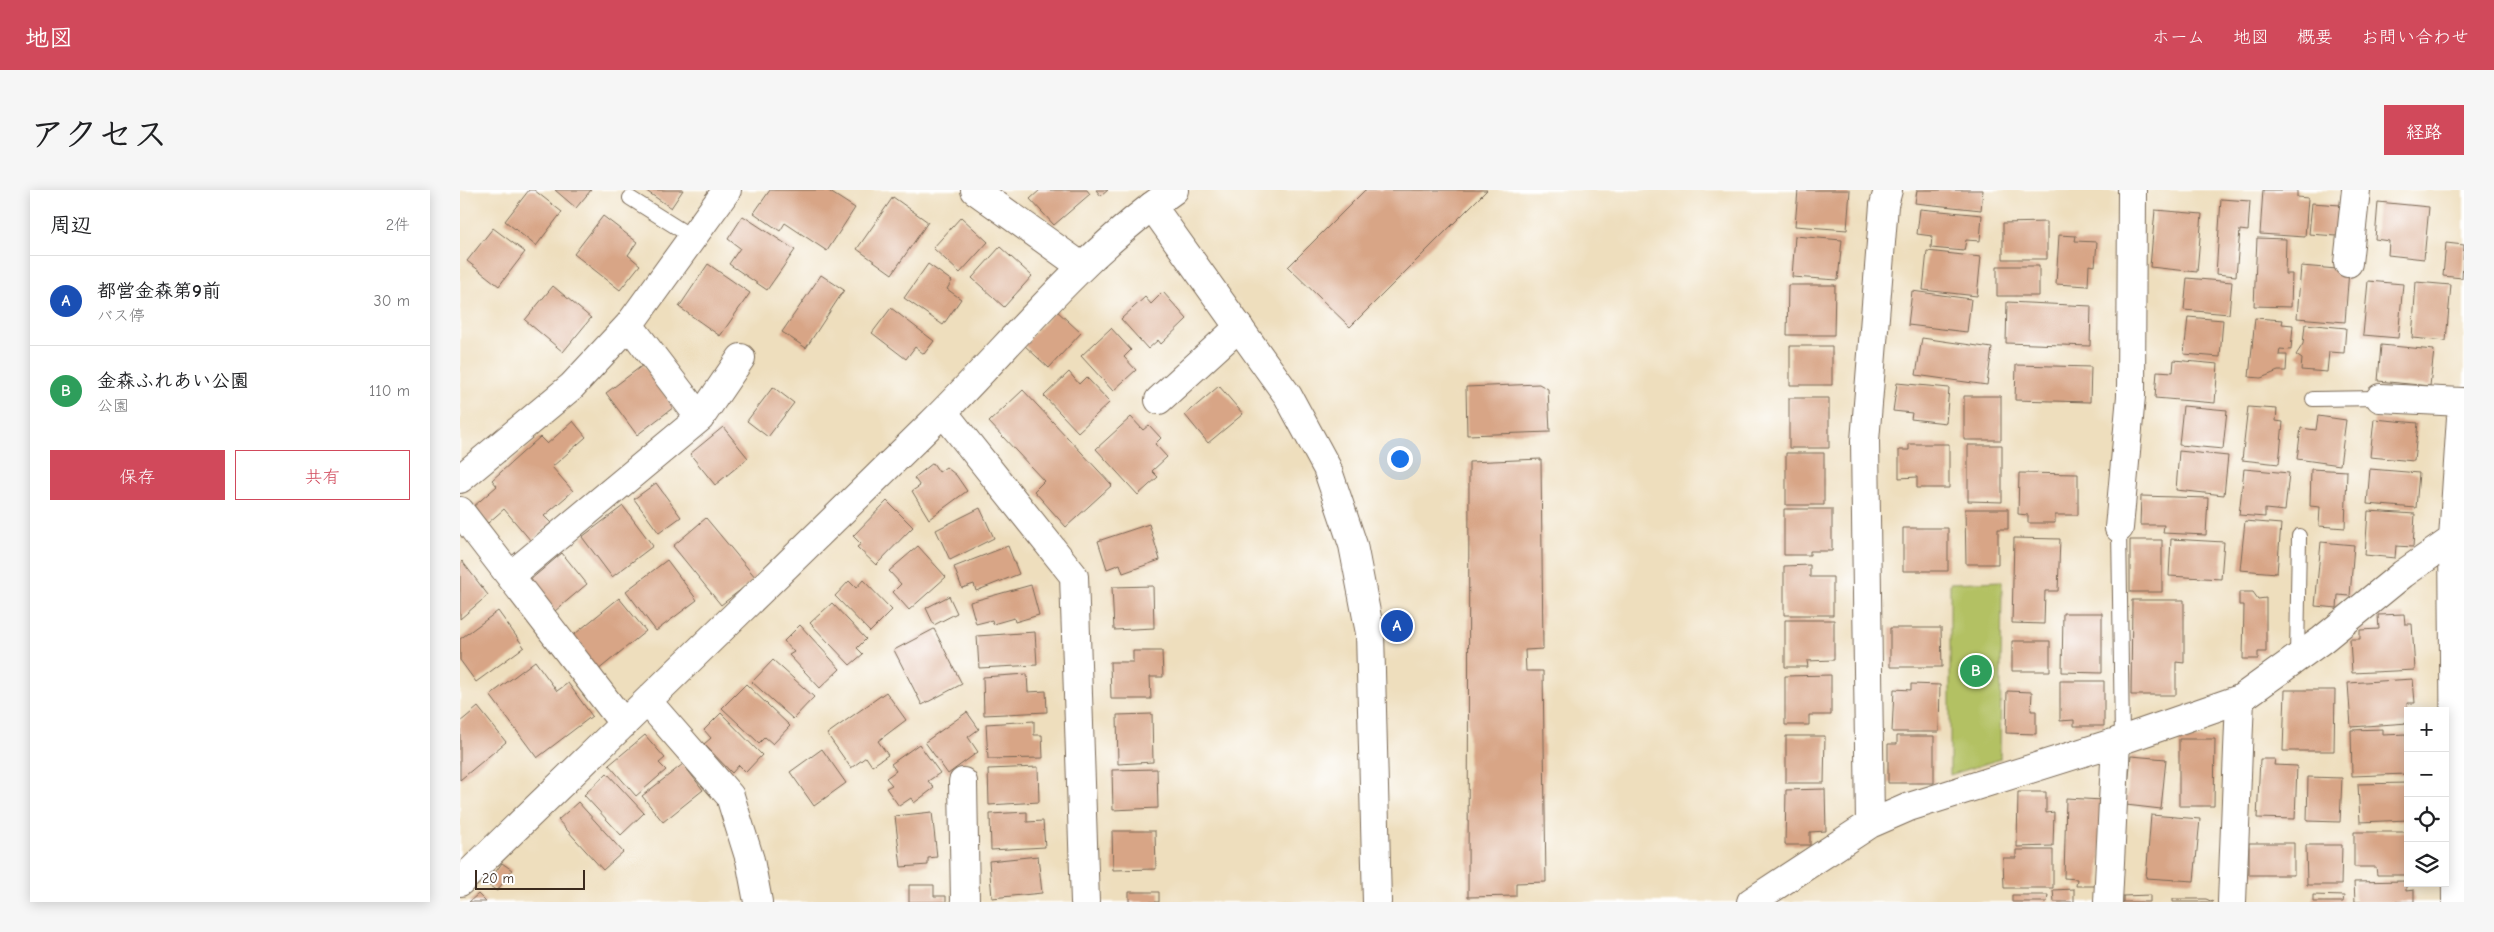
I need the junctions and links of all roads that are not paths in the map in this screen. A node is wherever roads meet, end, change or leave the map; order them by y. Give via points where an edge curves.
1 (727, 190) edge
2 (976, 190) edge
3 (1174, 190) edge
4 (1888, 190) edge
5 (2132, 190) edge
6 (2356, 190) edge
7 (630, 198) dead end
8 (1152, 206) junction
9 (692, 237) junction
10 (2348, 263) dead end
11 (1081, 266) junction
12 (629, 325) junction
13 (1239, 327) junction
14 (741, 358) dead end
15 (2380, 398) joint
16 (2313, 399) dead end
17 (1159, 400) dead end
18 (943, 412) junction
19 (700, 418) junction
20 (460, 479) edge
21 (460, 511) edge
22 (2119, 528) joint
23 (2299, 536) dead end
24 (2459, 537) edge
25 (510, 576) junction
26 (2297, 658) junction
27 (2240, 699) junction
28 (648, 702) junction
29 (624, 724) junction
30 (2119, 740) junction
31 (964, 782) dead end
32 (1870, 824) junction
33 (460, 882) edge
34 (758, 902) edge
35 (965, 902) edge
36 (1084, 902) edge
37 (1377, 902) edge
38 (1751, 902) edge
39 (2108, 902) edge
40 (2232, 902) edge
41 (2456, 902) edge

1 - 9 street
2 - 11 street
3 - 8 street
4 - 32 street via 1884,205 1865,441
5 - 22 street via 2131,396
6 - 10 street
7 - 9 lane
8 - 11 street
8 - 13 street
9 - 12 street
11 - 18 street
12 - 19 street
12 - 20 street via 572,386
13 - 17 street
13 - 37 street via 1288,396 1327,468 1353,545 1370,633
14 - 19 street
15 - 16 lane
15 - 24 street via 2462,402
18 - 28 street
18 - 36 street via 1074,576
19 - 25 street
21 - 25 street
22 - 30 lane
23 - 26 lane
24 - 26 street via 2403,574
24 - 41 street
25 - 29 street
26 - 27 street
27 - 30 street
27 - 40 street
28 - 29 street
28 - 34 street via 730,796 750,860
29 - 33 street
30 - 32 street via 1909,807
30 - 39 street
31 - 35 street
32 - 38 street

